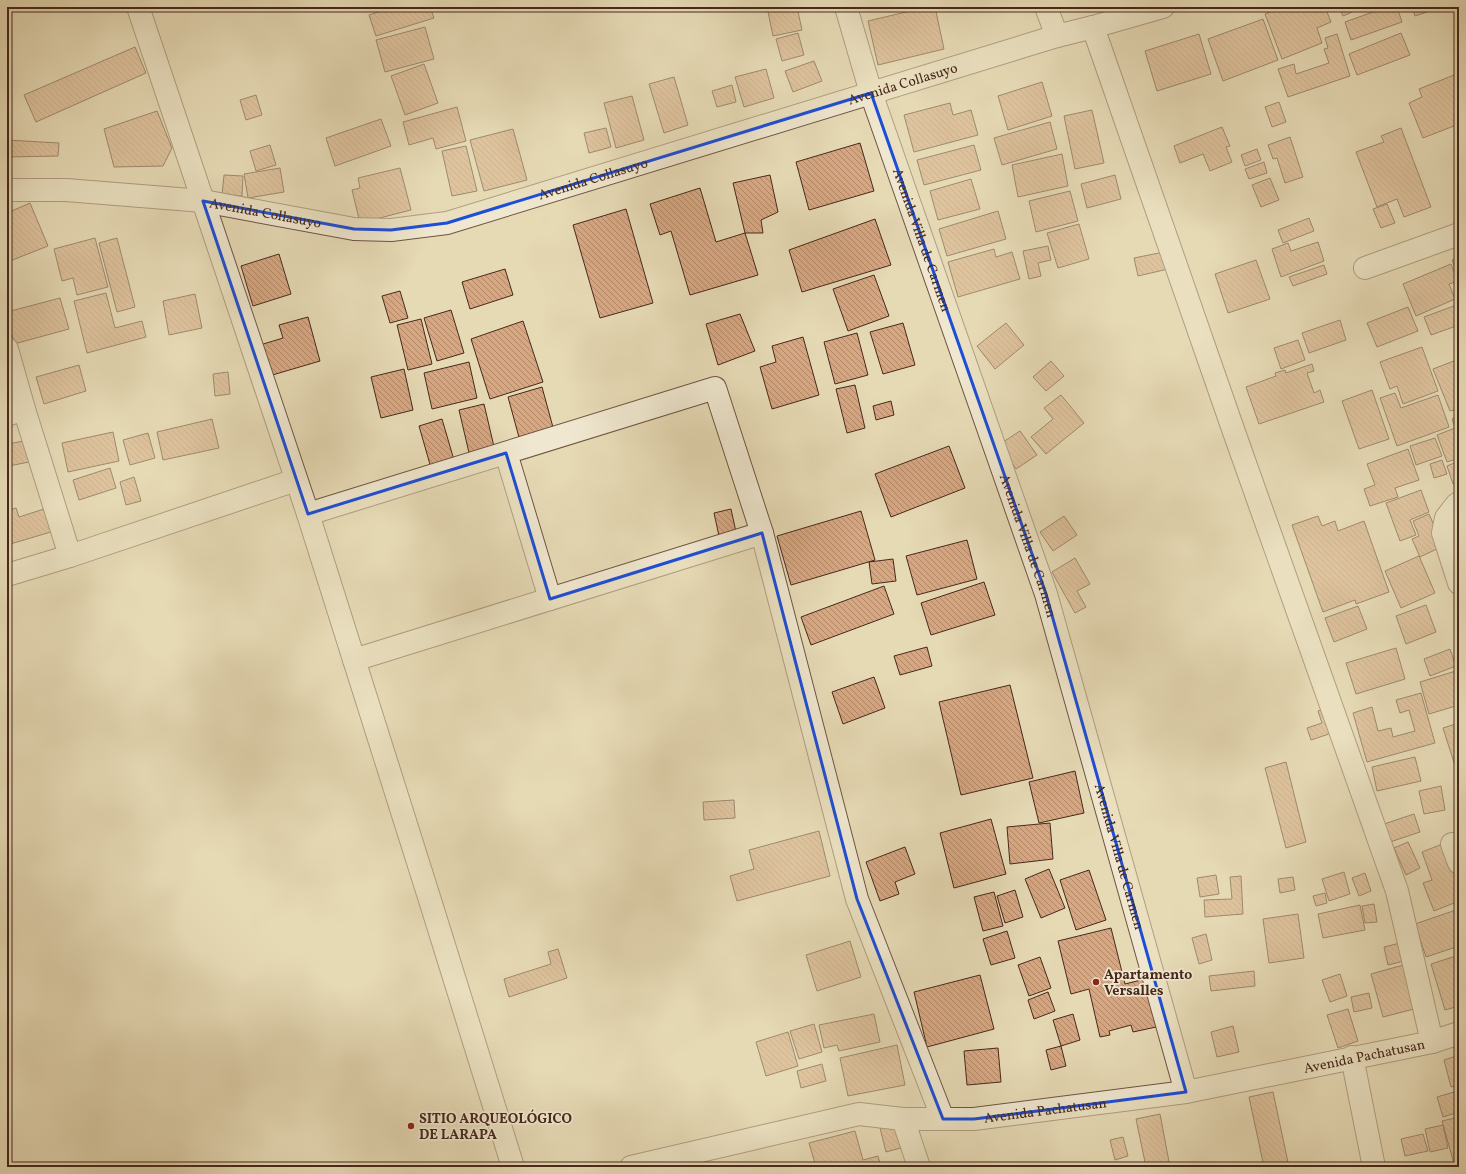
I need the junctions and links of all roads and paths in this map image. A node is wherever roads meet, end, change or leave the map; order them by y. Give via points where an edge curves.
1 (138, 7) edge
2 (846, 7) edge
3 (1046, 7) edge
4 (1163, 7) edge
5 (1093, 28) junction
6 (1057, 36) junction
7 (871, 93) junction
8 (7, 190) edge
9 (203, 201) junction
10 (1459, 234) edge
11 (1366, 268) dead end
12 (7, 349) edge
13 (16, 412) edge
14 (506, 453) junction
15 (296, 480) junction
16 (1459, 503) edge
17 (308, 514) junction
18 (762, 533) junction
19 (70, 556) junction
20 (7, 574) edge
21 (1459, 583) edge
22 (550, 600) junction
23 (354, 660) junction
24 (1459, 1033) edge
25 (1432, 1042) junction
26 (1352, 1057) junction
27 (1186, 1092) junction
28 (903, 1119) junction
29 (943, 1119) junction
30 (513, 1167) edge
31 (631, 1167) edge
32 (919, 1167) edge
33 (1374, 1167) edge

1 - 9 street
2 - 7 street, Avenida Villa de Carmen
3 - 6 street
4 - 5 street, Avenida Collasuyo
5 - 6 street, Avenida Collasuyo
5 - 25 street via 1397,891
6 - 7 street, Avenida Collasuyo
7 - 9 street, Avenida Collasuyo via 447,223 391,230 354,229
7 - 27 street, Avenida Villa de Carmen via 1046,594
8 - 9 street, Avenida Collasuyo via 66,190
9 - 15 street
10 - 11 street
12 - 13 street
13 - 19 street
14 - 17 street
14 - 18 street via 715,388
14 - 22 street
15 - 17 street
15 - 19 street
16 - 21 street via 1446,518 1443,533
17 - 23 street
18 - 22 street
18 - 29 street via 857,899
19 - 20 street
22 - 23 street
23 - 30 street
24 - 25 street, Avenida Pachatusan
25 - 26 street, Avenida Pachatusan
26 - 27 street, Avenida Pachatusan
26 - 33 street
27 - 29 street, Avenida Pachatusan via 974,1119
28 - 29 street, Avenida Pachatusan
28 - 31 street, Avenida Pachatusan via 859,1114
28 - 32 street

